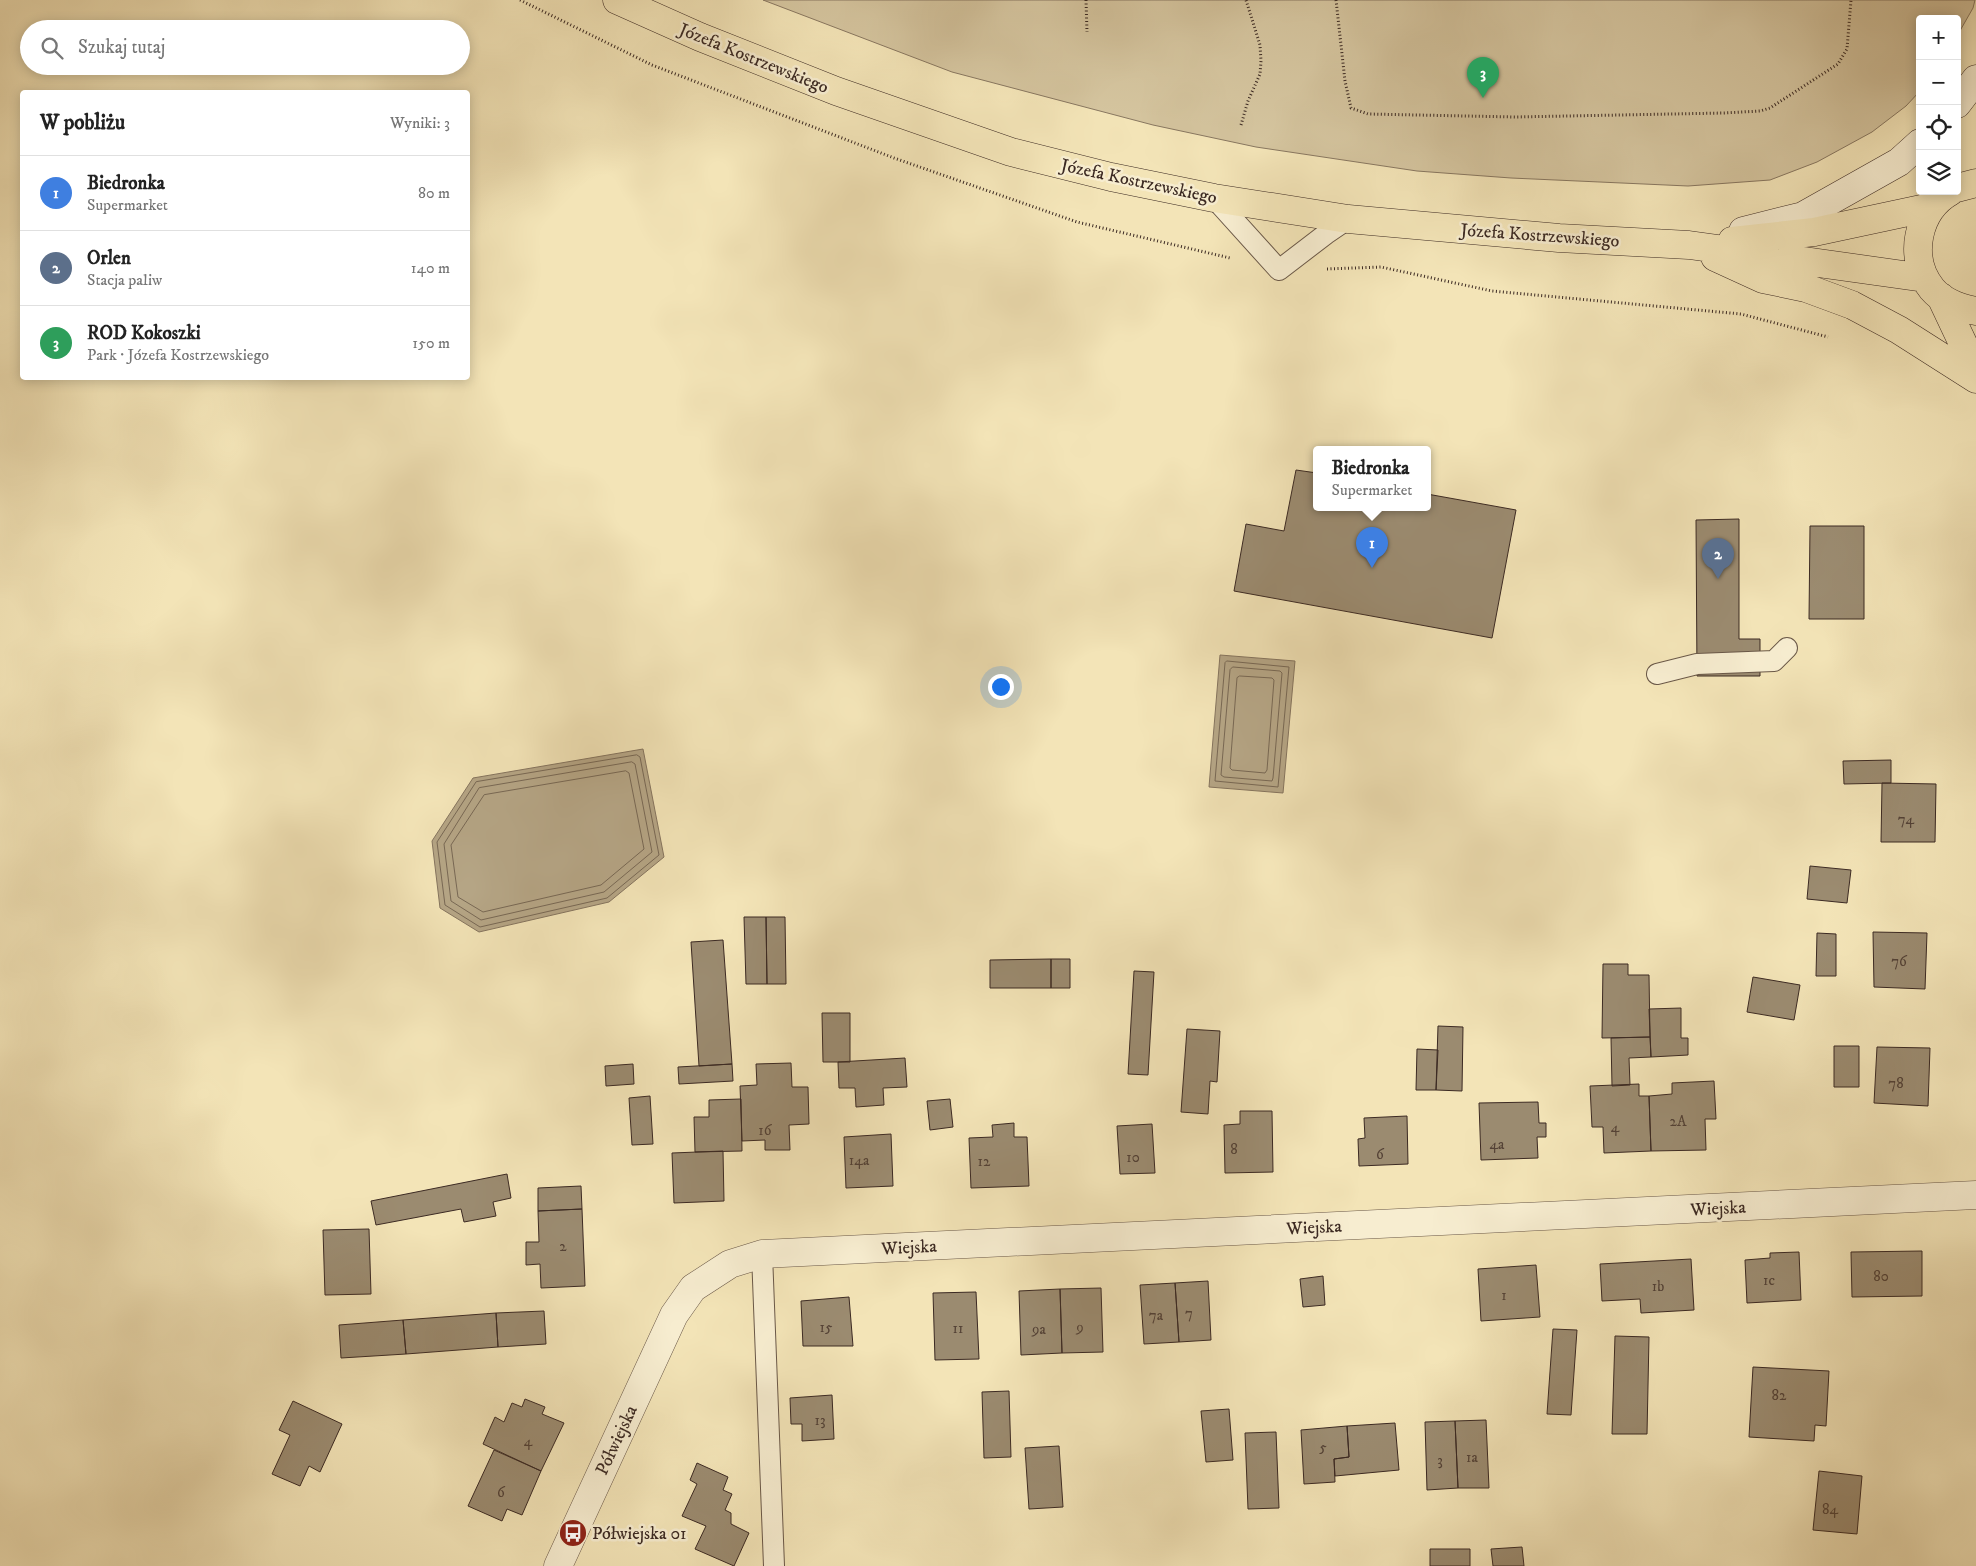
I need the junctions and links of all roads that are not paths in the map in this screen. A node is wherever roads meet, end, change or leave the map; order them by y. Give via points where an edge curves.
1 (617, 0) edge
2 (1976, 79) edge
3 (1961, 99) edge
4 (1916, 146) edge
5 (1940, 195) edge
6 (1955, 195) edge
7 (1214, 198) junction
8 (1348, 219) junction
9 (1689, 245) junction
10 (1933, 287) junction
11 (1976, 311) edge
12 (1976, 371) edge
13 (1976, 379) edge
14 (1787, 648) dead end
15 (1657, 674) dead end
16 (1976, 1196) edge
17 (762, 1254) junction
18 (674, 1315) joint
19 (558, 1566) edge
20 (774, 1566) edge

1 - 7 main road, Józefa Kostrzewskiego via 836,91 1011,152
2 - 3 street
4 - 9 street via 1899,162 1803,216
5 - 9 main road, Józefa Kostrzewskiego via 1814,232
6 - 10 main road via 1919,234 1920,264
7 - 8 main road, Józefa Kostrzewskiego
7 - 8 lane via 1279,270
8 - 9 main road, Józefa Kostrzewskiego via 1559,238
9 - 10 main road, Józefa Kostrzewskiego
9 - 13 main road via 1763,279 1806,288 1852,305 1899,330
10 - 11 main road via 1959,308
10 - 12 main road
14 - 15 lane via 1774,661 1697,664
16 - 17 street, Wiejska
17 - 18 street, Wiejska via 730,1264 693,1288
17 - 20 lane
18 - 19 street, Półwiejska

